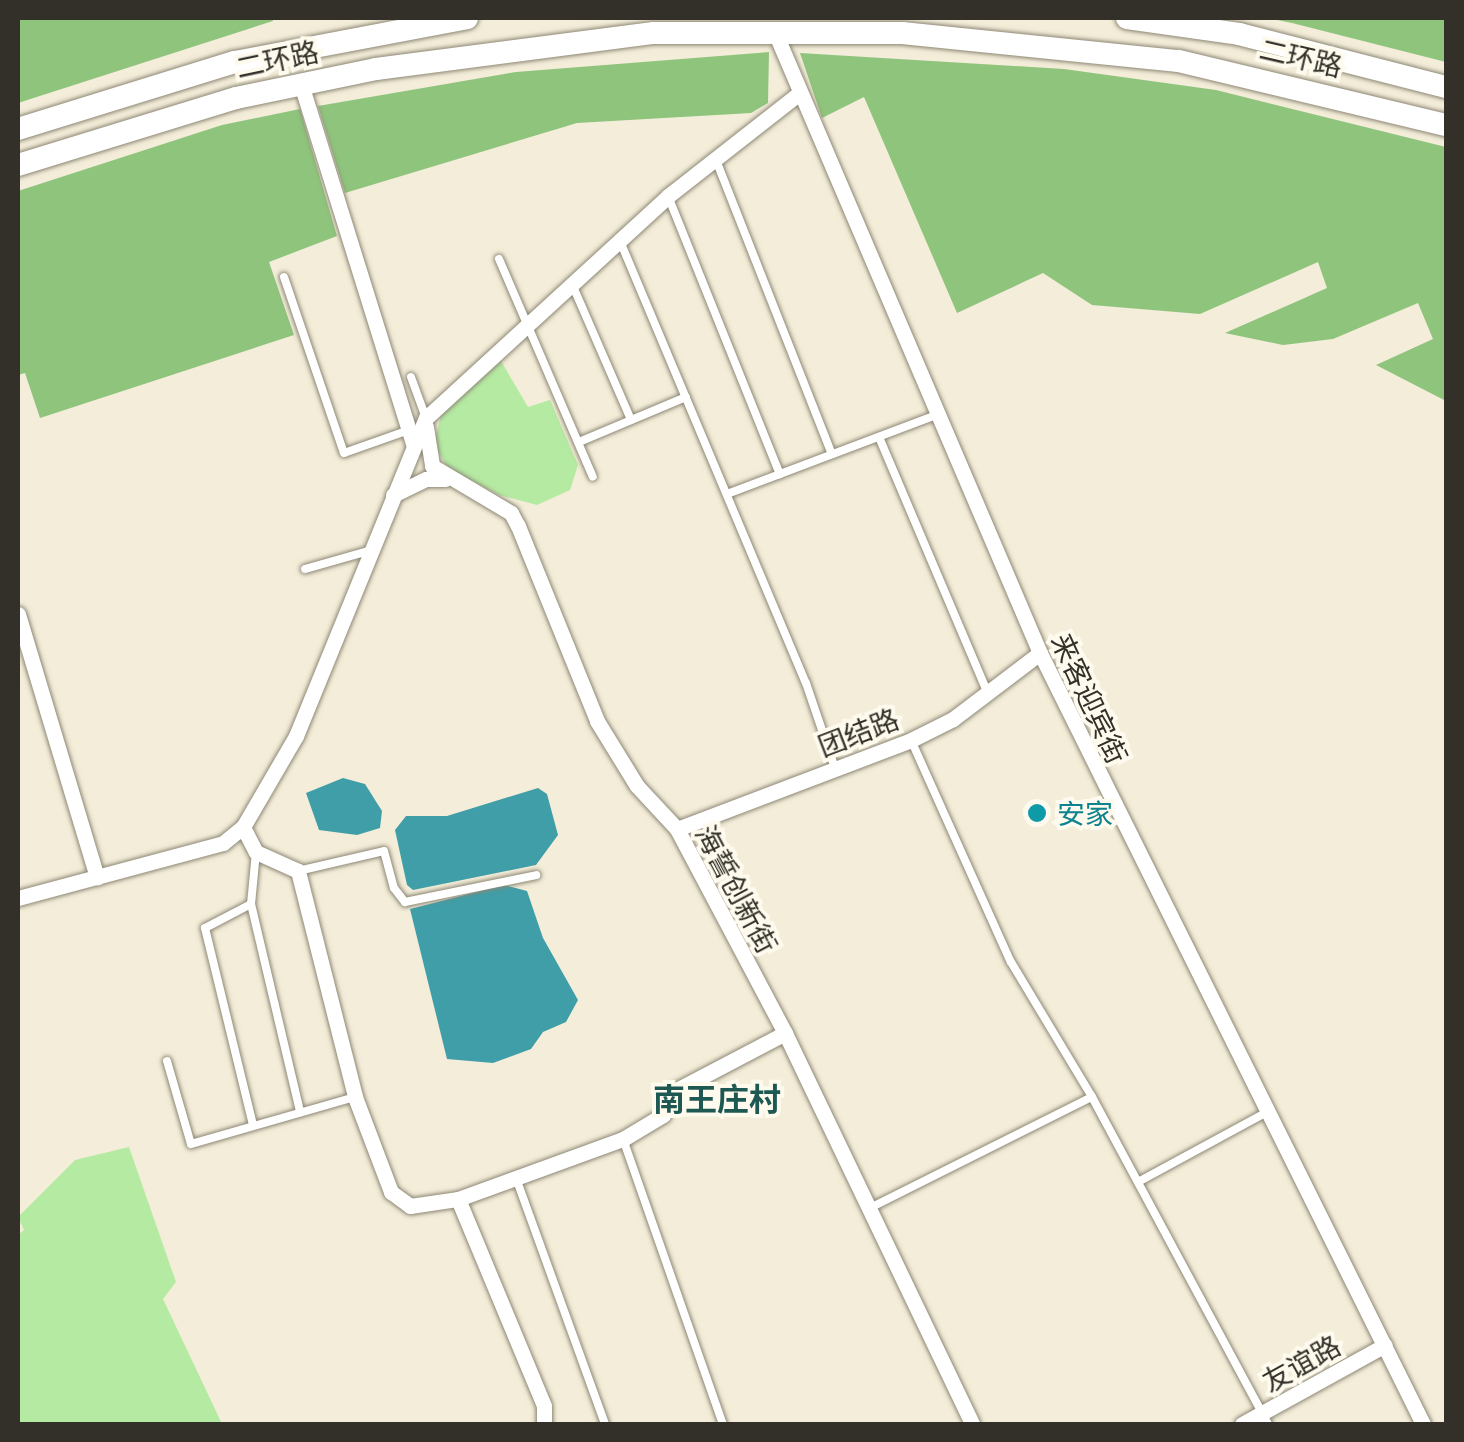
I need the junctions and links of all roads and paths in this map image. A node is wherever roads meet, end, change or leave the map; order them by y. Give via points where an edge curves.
1 (467, 18) edge
2 (1127, 18) edge
3 (774, 30) junction
4 (301, 84) junction
5 (1446, 86) edge
6 (798, 94) junction
7 (1446, 125) edge
8 (18, 129) edge
9 (715, 156) junction
10 (18, 165) edge
11 (668, 196) junction
12 (620, 241) junction
13 (500, 259) dead end
14 (284, 277) dead end
15 (572, 284) junction
16 (527, 324) junction
17 (410, 377) dead end
18 (686, 397) junction
19 (936, 415) junction
20 (426, 418) junction
21 (631, 420) junction
22 (878, 437) junction
23 (411, 438) junction
24 (578, 442) junction
25 (832, 454) junction
26 (780, 474) junction
27 (593, 477) dead end
28 (445, 479) junction
29 (726, 494) junction
30 (391, 497) junction
31 (368, 551) junction
32 (305, 569) dead end
33 (18, 614) edge
34 (1040, 653) junction
35 (986, 689) junction
36 (911, 740) junction
37 (835, 768) junction
38 (243, 827) junction
39 (677, 830) junction
40 (256, 852) junction
41 (298, 872) junction
42 (97, 876) junction
43 (536, 876) dead end
44 (18, 898) edge
45 (251, 904) junction
46 (785, 1033) junction
47 (167, 1061) dead end
48 (356, 1097) junction
49 (1092, 1097) junction
50 (1269, 1110) junction
51 (300, 1112) junction
52 (253, 1125) junction
53 (623, 1138) junction
54 (516, 1178) junction
55 (1138, 1182) junction
56 (458, 1199) junction
57 (867, 1210) junction
58 (1385, 1346) junction
59 (1265, 1419) edge
60 (544, 1424) edge
61 (605, 1424) edge
62 (723, 1424) edge
63 (972, 1424) edge
64 (1242, 1424) edge
65 (1424, 1424) edge

1 - 8 main road, 二环路 via 235,62
2 - 5 main road, 二环路 via 1239,34
3 - 4 main road, 二环路 via 654,33 517,48
3 - 6 street, 来客迎宾街
3 - 7 main road, 二环路 via 902,33 1179,61
4 - 10 main road, 二环路 via 94,137
4 - 23 street
6 - 9 street
6 - 19 street, 来客迎宾街
9 - 11 street
9 - 25 lane
11 - 12 street
11 - 26 lane
12 - 15 street
12 - 18 lane
13 - 16 lane
14 - 23 lane via 344,452
15 - 16 street
15 - 21 lane
16 - 20 street
16 - 24 lane
17 - 20 lane
18 - 21 lane
18 - 29 lane
19 - 22 lane
19 - 34 street, 来客迎宾街
20 - 23 street
20 - 28 street via 426,451
21 - 24 lane
22 - 25 lane
22 - 35 lane
23 - 30 street
24 - 27 lane
25 - 26 lane
26 - 29 lane
28 - 30 street via 426,479
28 - 39 street, 海誓创新街 via 511,513 615,755
29 - 37 lane
30 - 31 street
31 - 32 lane
31 - 38 street via 296,736
33 - 42 street
34 - 35 street, 团结路
34 - 50 street, 来客迎宾街
35 - 36 street, 团结路 via 953,719
36 - 37 street, 团结路
36 - 49 lane via 1011,962
37 - 39 street, 团结路
38 - 40 street
38 - 42 street via 223,843
39 - 46 street, 海誓创新街
40 - 41 street
40 - 45 lane
41 - 43 lane via 384,850 405,902
41 - 48 street
42 - 44 street
45 - 51 lane
45 - 52 lane via 205,928
46 - 53 street via 669,1094 663,1115
46 - 57 street, 海誓创新街
47 - 52 lane via 191,1144
48 - 51 lane
48 - 56 street via 391,1192 426,1208
49 - 55 lane
49 - 57 lane
50 - 55 lane
50 - 58 street, 来客迎宾街
51 - 52 lane
53 - 54 street
53 - 62 lane
54 - 56 street
54 - 61 lane
55 - 59 lane
56 - 60 street via 544,1406
57 - 63 street, 海誓创新街
58 - 59 street, 友谊路
58 - 65 street, 来客迎宾街
59 - 64 street, 友谊路

